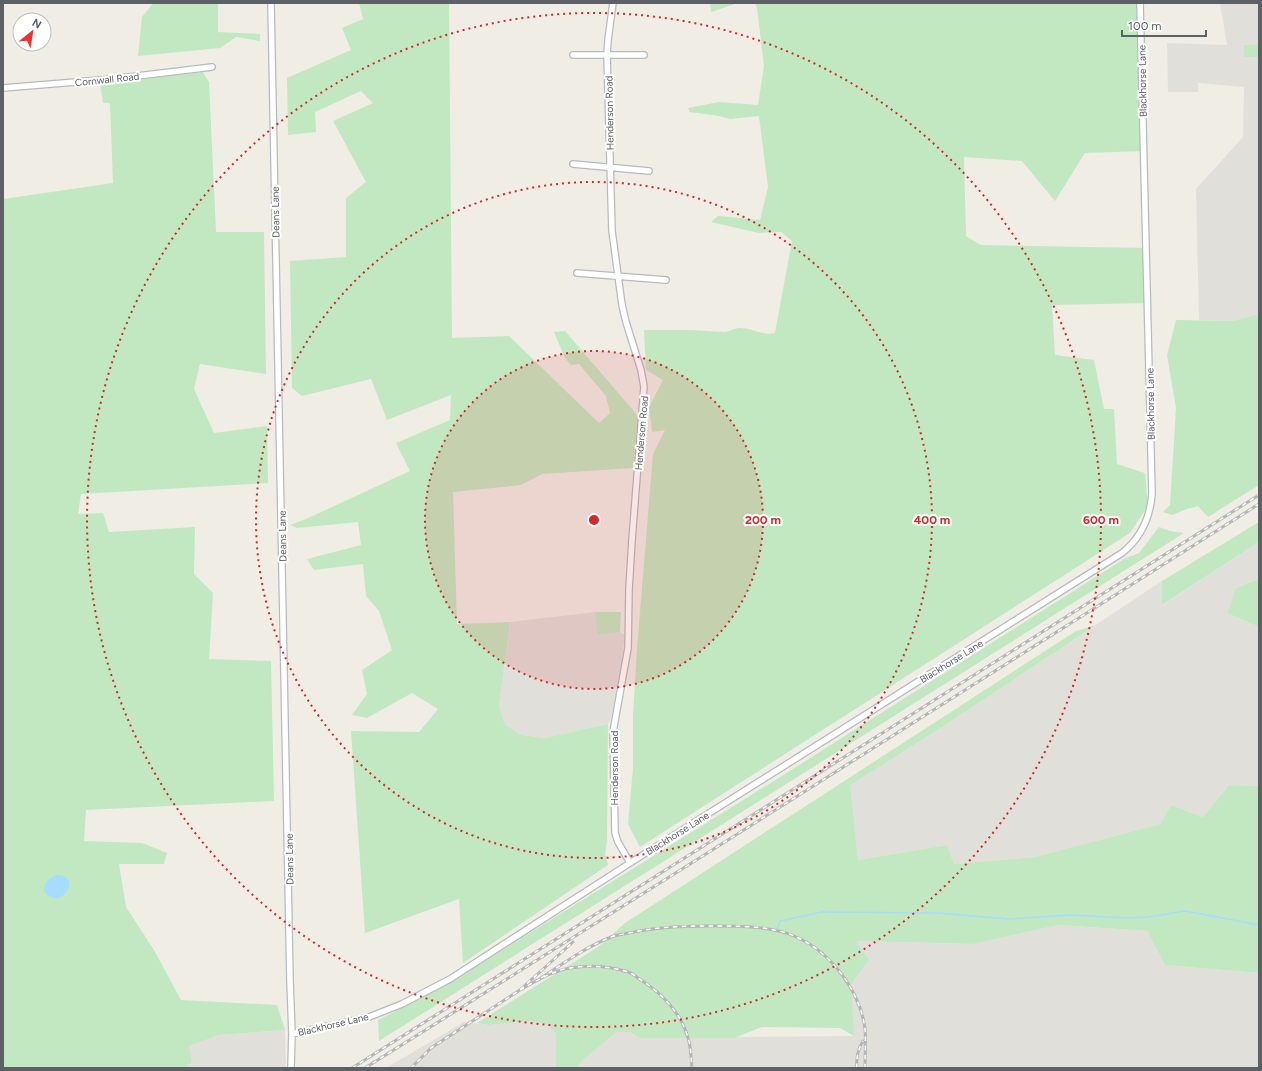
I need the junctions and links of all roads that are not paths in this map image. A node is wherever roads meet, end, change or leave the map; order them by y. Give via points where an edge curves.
1 (272, 3) edge
2 (613, 3) edge
3 (1140, 3) edge
4 (607, 54) junction
5 (573, 55) dead end
6 (644, 55) dead end
7 (212, 67) dead end
8 (3, 88) edge
9 (573, 164) dead end
10 (610, 167) junction
11 (649, 171) dead end
12 (577, 273) dead end
13 (618, 276) junction
14 (666, 280) dead end
15 (630, 863) junction
16 (292, 1034) junction
17 (291, 1068) edge

1 - 16 street, Deans Lane
2 - 4 street, Henderson Road
3 - 15 street, Blackhorse Lane via 1152,494 1148,517 1141,532 1122,553
4 - 5 street
4 - 6 street
4 - 10 street, Henderson Road
7 - 8 street, Cornwall Road
9 - 10 street
10 - 11 street
10 - 13 street, Henderson Road via 612,231
12 - 13 street
13 - 14 street
13 - 15 street, Henderson Road via 626,322 644,387 632,540 628,648 613,732 615,833
15 - 16 street, Blackhorse Lane via 450,979 402,1004 369,1017
16 - 17 street, Deans Lane

